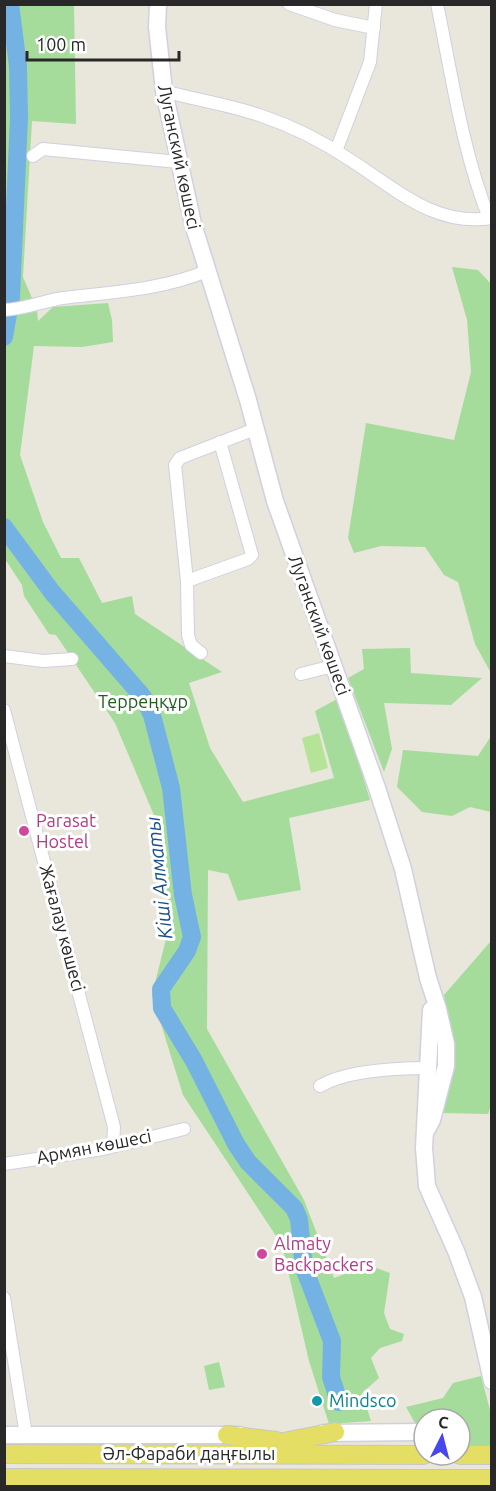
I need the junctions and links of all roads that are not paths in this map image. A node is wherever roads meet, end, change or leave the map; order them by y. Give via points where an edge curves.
1 (158, 4) edge
2 (289, 4) edge
3 (376, 4) edge
4 (437, 4) edge
5 (320, 9) edge
6 (374, 28) junction
7 (164, 91) junction
8 (336, 151) junction
9 (33, 156) dead end
10 (178, 162) junction
11 (490, 218) edge
12 (207, 271) junction
13 (9, 310) edge
14 (255, 429) junction
15 (220, 442) junction
16 (186, 581) junction
17 (201, 653) dead end
18 (4, 656) edge
19 (72, 659) dead end
20 (333, 666) junction
21 (301, 674) dead end
22 (4, 710) edge
23 (428, 978) junction
24 (430, 1068) junction
25 (321, 1086) dead end
26 (184, 1129) dead end
27 (426, 1131) junction
28 (113, 1146) junction
29 (4, 1164) edge
30 (4, 1298) edge
31 (492, 1381) edge
32 (335, 1432) junction
33 (412, 1432) edge
34 (4, 1435) edge
35 (27, 1435) junction
36 (227, 1436) junction
37 (285, 1442) junction
38 (4, 1454) edge
39 (169, 1454) junction
40 (373, 1455) junction
41 (412, 1455) edge
42 (472, 1455) edge
43 (492, 1455) edge
44 (4, 1478) edge
45 (169, 1479) junction
46 (372, 1479) junction
47 (492, 1479) edge
48 (264, 1486) edge
49 (319, 1486) edge

1 - 7 street, Луганский көшесі
2 - 5 street
3 - 6 street
4 - 11 street via 453,91 478,190
5 - 6 street
6 - 8 street via 364,84
7 - 8 street via 262,116
7 - 10 street, Луганский көшесі
8 - 11 street via 435,214 462,220
9 - 10 street via 43,149
10 - 12 street, Луганский көшесі
12 - 13 street via 160,286
12 - 14 street, Луганский көшесі
14 - 15 street
14 - 20 street, Луганский көшесі via 275,501
15 - 16 street via 180,458 175,465
15 - 16 street via 252,555 248,560
16 - 17 street via 188,635 191,645
18 - 19 street via 42,661
20 - 21 street
20 - 23 street, Луганский көшесі via 403,869
22 - 28 street, Жағалау көшесі via 114,1127
23 - 24 street, Луганский көшесі
23 - 27 street, Луганский көшесі via 446,1044 446,1066
24 - 25 street via 333,1079
24 - 27 street, Луганский көшесі
26 - 28 street, Армян көшесі
27 - 31 street, Луганский көшесі via 424,1162 428,1186 472,1297
28 - 29 street, Армян көшесі
30 - 35 street
32 - 33 street
32 - 36 street
32 - 37 main road
34 - 35 street
35 - 36 street
36 - 37 main road
37 - 39 main road
37 - 40 main road
38 - 39 main road, Әл-Фараби даңғылы
39 - 40 main road, Әл-Фараби даңғылы
40 - 41 main road
42 - 43 main road
44 - 45 main road, Әл-Фараби даңғылы
45 - 46 main road
45 - 48 main road
46 - 47 main road, bridge
46 - 49 main road

